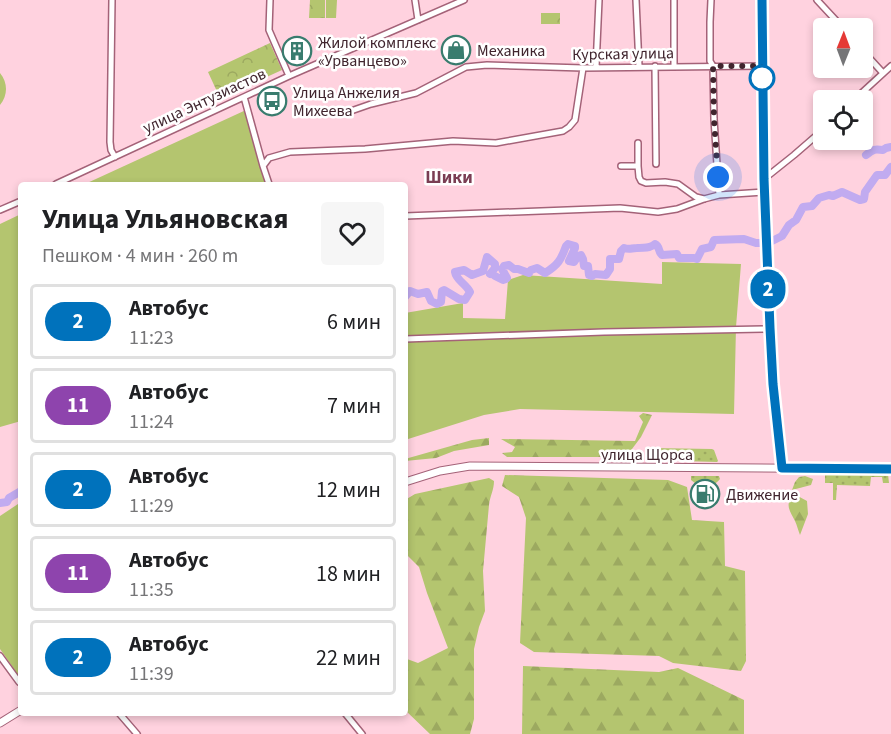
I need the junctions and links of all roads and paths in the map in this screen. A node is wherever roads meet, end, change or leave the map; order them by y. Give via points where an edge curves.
1 (112, 0) edge
2 (270, 0) edge
3 (415, 0) edge
4 (464, 0) edge
5 (599, 0) edge
6 (636, 0) edge
7 (674, 0) edge
8 (711, 0) edge
9 (762, 0) edge
10 (818, 0) edge
11 (834, 18) edge
12 (418, 21) junction
13 (873, 62) edge
14 (639, 66) junction
15 (655, 66) junction
16 (674, 66) junction
17 (713, 66) junction
18 (762, 66) junction
19 (891, 66) edge
20 (596, 67) junction
21 (583, 68) junction
22 (883, 73) junction
23 (289, 76) junction
24 (865, 90) edge
25 (244, 97) junction
26 (348, 112) dead end
27 (813, 139) edge
28 (638, 143) dead end
29 (115, 157) junction
30 (656, 164) dead end
31 (263, 166) junction
32 (621, 166) dead end
33 (638, 166) junction
34 (764, 179) junction
35 (60, 182) edge
36 (268, 182) edge
37 (765, 192) junction
38 (719, 195) junction
39 (704, 199) junction
40 (18, 202) edge
41 (0, 210) edge
42 (408, 216) edge
43 (770, 328) junction
44 (408, 339) edge
45 (782, 468) junction
46 (891, 469) edge
47 (408, 481) edge
48 (0, 656) edge
49 (18, 680) edge
50 (18, 712) edge
51 (121, 716) edge
52 (347, 716) edge
53 (0, 723) edge
54 (137, 734) edge
55 (362, 734) edge

1 - 29 street via 110,142
2 - 23 street via 269,30
3 - 12 street
4 - 12 street, улица Энтузиастов
5 - 20 street
6 - 14 street
7 - 16 street
8 - 17 street
9 - 18 main road
10 - 11 street
12 - 23 street, улица Энтузиастов
13 - 22 street
14 - 15 street, Курская улица
14 - 20 street, Курская улица
15 - 16 street, Курская улица
15 - 30 street
16 - 17 street, Курская улица
17 - 18 street, Курская улица
17 - 38 street
18 - 34 main road
19 - 22 street
20 - 21 street, Курская улица
21 - 26 street, Курская улица via 466,67 416,93
21 - 31 street via 575,120 563,131 496,143 453,141 290,152 269,158
22 - 24 street
23 - 25 street, улица Энтузиастов
25 - 29 street, улица Энтузиастов
25 - 31 street
27 - 34 street
28 - 33 street
29 - 35 street, улица Энтузиастов
31 - 36 street
32 - 33 street
33 - 39 street via 641,181 678,184
34 - 37 main road
37 - 38 street
37 - 43 main road
38 - 39 street
39 - 42 street via 658,212 620,208
40 - 41 street
43 - 44 street
43 - 45 main road
45 - 46 main road, улица Щорса
45 - 47 main road, улица Щорса via 470,466
48 - 49 street
50 - 53 main road
51 - 54 street
52 - 55 street

